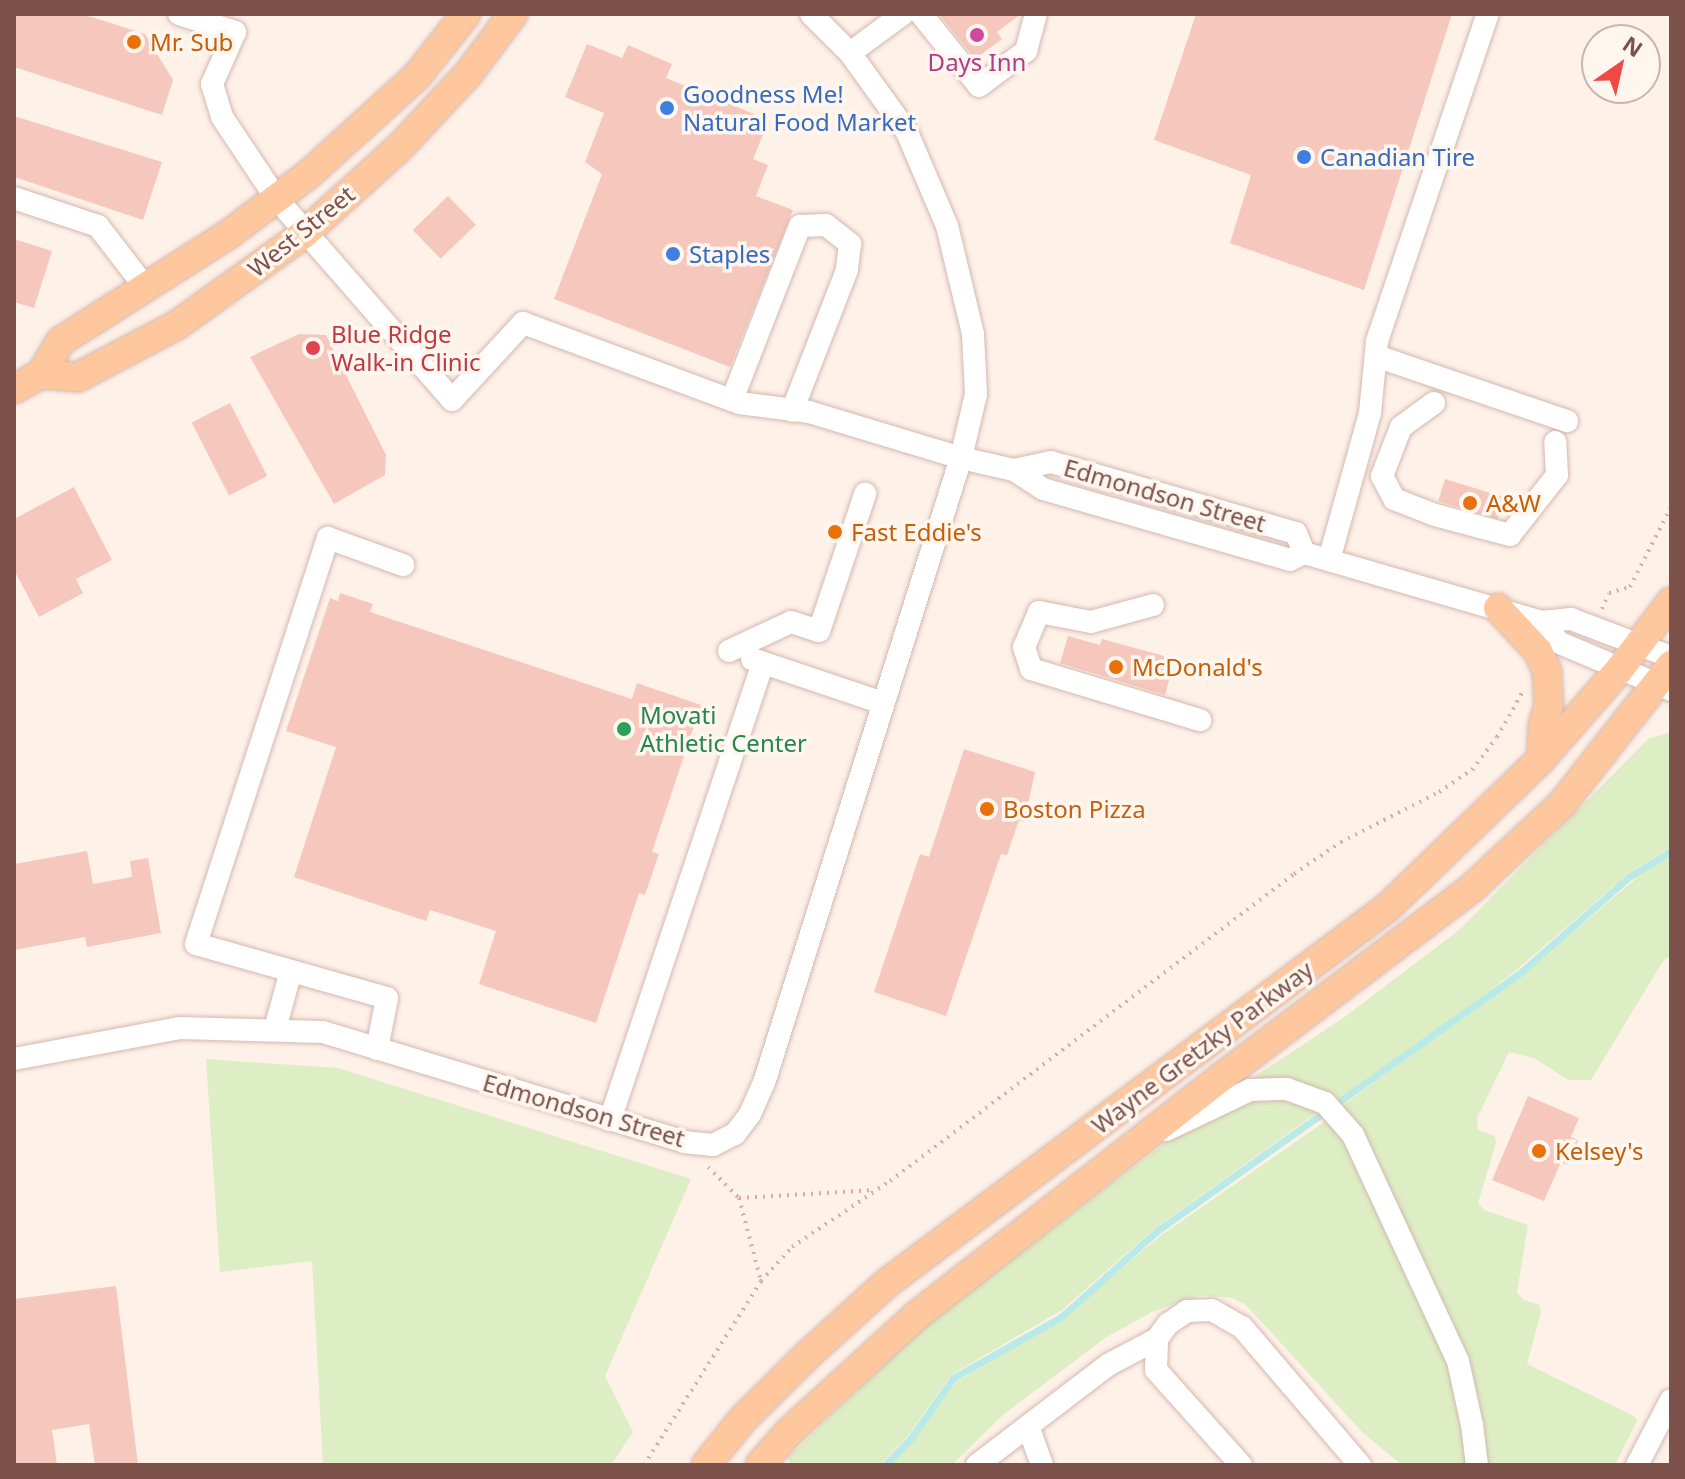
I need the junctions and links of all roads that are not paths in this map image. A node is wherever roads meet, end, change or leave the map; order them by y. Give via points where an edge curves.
1 (179, 14) edge
2 (466, 14) edge
3 (513, 14) edge
4 (811, 14) edge
5 (903, 14) edge
6 (921, 14) edge
7 (1036, 14) edge
8 (1488, 14) edge
9 (850, 53) junction
10 (14, 198) edge
11 (276, 198) junction
12 (305, 233) junction
13 (145, 287) junction
14 (1376, 356) junction
15 (41, 374) junction
16 (14, 389) edge
17 (732, 400) junction
18 (1434, 403) dead end
19 (792, 411) junction
20 (1567, 421) dead end
21 (1555, 442) dead end
22 (961, 458) junction
23 (865, 494) dead end
24 (1329, 560) junction
25 (403, 565) dead end
26 (1671, 602) edge
27 (1153, 605) dead end
28 (1498, 608) junction
29 (1541, 622) junction
30 (1640, 645) junction
31 (1671, 657) edge
32 (763, 663) junction
33 (1619, 670) junction
34 (1666, 679) edge
35 (883, 703) junction
36 (1200, 720) dead end
37 (1541, 759) junction
38 (291, 971) junction
39 (275, 1029) junction
40 (377, 1049) junction
41 (14, 1059) edge
42 (610, 1120) junction
43 (1133, 1146) junction
44 (1157, 1339) junction
45 (1671, 1400) edge
46 (1028, 1426) junction
47 (1641, 1464) edge
48 (706, 1465) edge
49 (760, 1465) edge
50 (977, 1465) edge
51 (1042, 1465) edge
52 (1241, 1465) edge
53 (1360, 1465) edge
54 (1477, 1465) edge

1 - 11 street via 235,32 212,84 222,117
2 - 11 main road, West Street via 417,76
3 - 12 main road, West Street via 469,73 400,147
4 - 9 street, Edmondson Street
5 - 9 street
6 - 7 street via 979,86 1026,51
8 - 14 street
9 - 22 street, Edmondson Street via 907,132 947,226 973,334 976,394
10 - 13 street via 98,226
11 - 12 street
11 - 13 main road, West Street
12 - 15 main road, West Street via 177,325 78,377
12 - 17 street via 452,400 523,323
13 - 15 main road, West Street via 61,341
14 - 20 street
14 - 24 street via 1370,413
15 - 16 main road, West Street
17 - 19 street
17 - 19 street via 800,226 826,225 850,244 847,270
18 - 21 street via 1401,427 1382,476 1394,499 1435,515 1510,535 1557,475
19 - 22 street
22 - 24 street, Edmondson Street via 1014,470 1043,489 1290,560 1304,553
22 - 35 street, Edmondson Street
23 - 32 street via 819,631 791,622 729,651
24 - 28 street, Edmondson Street
25 - 38 street via 328,538 196,944
26 - 30 main road, Wayne Gretzky Parkway
27 - 36 street via 1091,622 1039,612 1024,647 1031,669
28 - 29 street, Edmondson Street
28 - 37 main road via 1538,651 1547,671 1549,705
29 - 30 street, Edmondson Street via 1571,619
29 - 33 street, Edmondson Street via 1560,643
30 - 31 street, Edmondson Street
30 - 33 main road, Wayne Gretzky Parkway
32 - 35 street
32 - 42 street
33 - 34 street, Edmondson Street
33 - 37 main road, Wayne Gretzky Parkway
34 - 43 main road, Wayne Gretzky Parkway via 1562,804 1473,887
35 - 42 street, Edmondson Street via 759,1093 735,1134 713,1145 684,1142
37 - 48 main road, Wayne Gretzky Parkway via 1388,907 887,1283 743,1419
38 - 39 street
38 - 40 street via 387,998
39 - 40 street, Edmondson Street via 323,1032
39 - 41 street, Edmondson Street via 179,1028
40 - 42 street, Edmondson Street
43 - 49 main road, Wayne Gretzky Parkway via 916,1316
43 - 54 street via 1250,1090 1287,1089 1325,1103 1353,1135 1458,1361
44 - 46 street via 1108,1365
44 - 52 street via 1156,1370 1163,1381
44 - 53 street via 1187,1311 1200,1308 1228,1316
45 - 47 street
46 - 50 street
46 - 51 street

